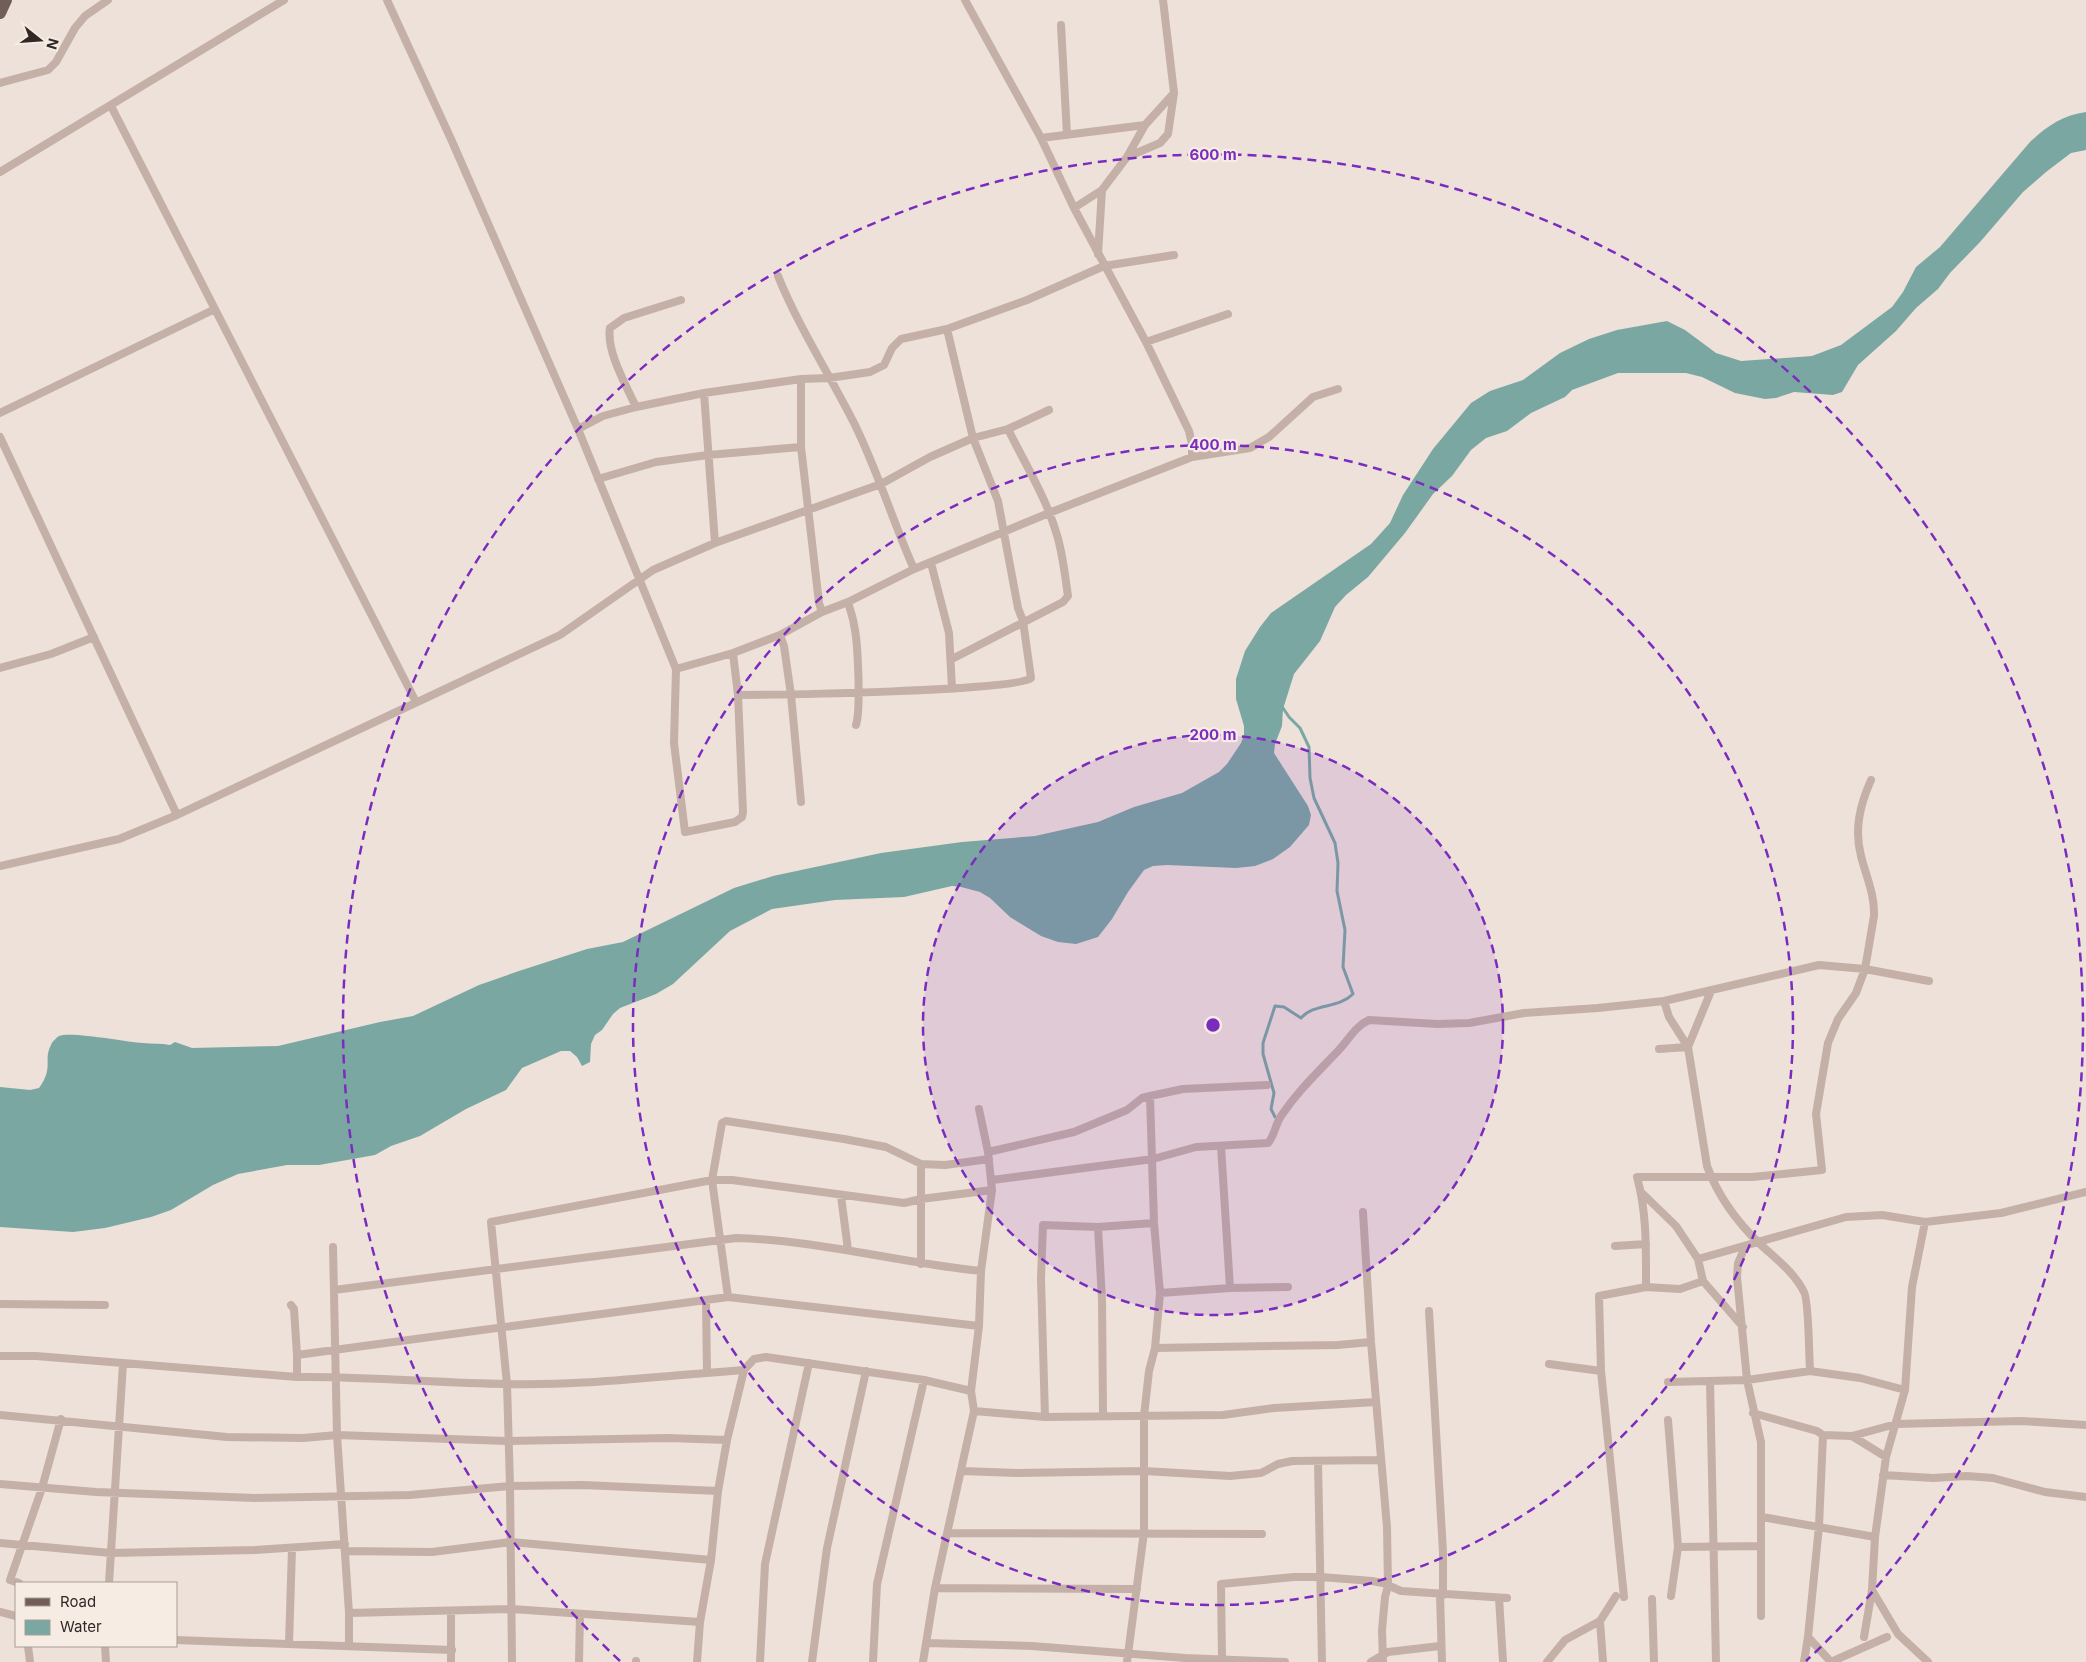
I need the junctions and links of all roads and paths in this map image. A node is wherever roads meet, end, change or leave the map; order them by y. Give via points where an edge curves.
1 (6, 0) edge
2 (108, 0) edge
3 (284, 0) edge
4 (387, 0) edge
5 (965, 0) edge
6 (1163, 0) edge
7 (96, 4) edge
8 (0, 13) edge
9 (1061, 25) dead end
10 (0, 83) edge
11 (1174, 94) junction
12 (111, 106) junction
13 (1145, 125) junction
14 (1067, 135) junction
15 (1041, 138) junction
16 (1127, 157) junction
17 (0, 172) edge
18 (1102, 190) junction
19 (1074, 208) junction
20 (1098, 254) junction
21 (1174, 254) dead end
22 (1104, 266) junction
23 (778, 276) dead end
24 (681, 300) dead end
25 (215, 309) junction
26 (1228, 314) dead end
27 (947, 329) junction
28 (1146, 342) junction
29 (829, 378) junction
30 (801, 379) junction
31 (1338, 389) dead end
32 (704, 393) junction
33 (636, 407) junction
34 (1049, 410) dead end
35 (0, 413) edge
36 (578, 429) junction
37 (1008, 429) junction
38 (0, 437) edge
39 (973, 438) junction
40 (800, 447) junction
41 (708, 455) junction
42 (1192, 457) junction
43 (598, 479) junction
44 (881, 484) junction
45 (807, 510) junction
46 (1049, 513) junction
47 (1005, 533) junction
48 (715, 543) junction
49 (931, 563) junction
50 (914, 570) junction
51 (639, 582) junction
52 (848, 602) junction
53 (822, 612) junction
54 (1023, 621) junction
55 (780, 635) junction
56 (94, 637) junction
57 (733, 653) junction
58 (952, 659) junction
59 (0, 668) edge
60 (676, 669) junction
61 (952, 688) junction
62 (858, 692) junction
63 (738, 695) junction
64 (791, 695) junction
65 (416, 702) junction
66 (856, 725) dead end
67 (1871, 780) dead end
68 (801, 802) dead end
69 (177, 815) junction
70 (0, 866) edge
71 (1865, 969) junction
72 (1929, 981) dead end
73 (1711, 991) junction
74 (1664, 1001) junction
75 (1688, 1048) junction
76 (1659, 1049) dead end
77 (1267, 1085) dead end
78 (1150, 1096) junction
79 (979, 1109) dead end
80 (1221, 1146) junction
81 (988, 1155) junction
82 (1154, 1158) junction
83 (921, 1164) junction
84 (1711, 1176) junction
85 (712, 1180) junction
86 (992, 1180) junction
87 (992, 1190) junction
88 (2086, 1192) edge
89 (1642, 1193) junction
90 (841, 1196) junction
91 (921, 1199) junction
92 (1363, 1212) dead end
93 (1154, 1222) junction
94 (1925, 1222) junction
95 (1098, 1227) junction
96 (721, 1240) junction
97 (1758, 1242) junction
98 (1646, 1244) junction
99 (1615, 1246) dead end
100 (1745, 1246) junction
101 (333, 1247) dead end
102 (848, 1250) junction
103 (1698, 1259) junction
104 (921, 1264) junction
105 (496, 1270) junction
106 (981, 1271) junction
107 (1703, 1282) junction
108 (1288, 1286) dead end
109 (1646, 1287) junction
110 (1230, 1288) junction
111 (334, 1290) junction
112 (1160, 1294) junction
113 (728, 1296) junction
114 (706, 1300) junction
115 (0, 1304) edge
116 (105, 1305) dead end
117 (291, 1305) dead end
118 (1429, 1311) dead end
119 (979, 1326) junction
120 (1743, 1327) junction
121 (501, 1328) junction
122 (1371, 1342) junction
123 (1155, 1348) junction
124 (335, 1350) junction
125 (297, 1355) junction
126 (0, 1356) edge
127 (809, 1363) junction
128 (124, 1364) junction
129 (1549, 1364) dead end
130 (744, 1370) junction
131 (866, 1371) junction
132 (1601, 1371) junction
133 (1810, 1371) junction
134 (707, 1373) junction
135 (335, 1376) junction
136 (296, 1377) junction
137 (924, 1380) junction
138 (1747, 1380) junction
139 (1710, 1381) junction
140 (1668, 1382) dead end
141 (507, 1384) junction
142 (1905, 1390) junction
143 (971, 1391) junction
144 (1376, 1402) junction
145 (974, 1411) junction
146 (1753, 1413) junction
147 (0, 1415) edge
148 (1103, 1415) junction
149 (1045, 1416) junction
150 (1144, 1416) junction
151 (61, 1419) junction
152 (1668, 1420) dead end
153 (1896, 1424) junction
154 (2086, 1426) edge
155 (120, 1427) junction
156 (337, 1435) junction
157 (1823, 1435) junction
158 (1852, 1436) junction
159 (727, 1440) junction
160 (507, 1442) junction
161 (1886, 1457) junction
162 (1380, 1460) junction
163 (1318, 1462) junction
164 (962, 1471) junction
165 (1144, 1471) junction
166 (1883, 1475) junction
167 (0, 1484) edge
168 (510, 1486) junction
169 (42, 1488) junction
170 (718, 1491) junction
171 (115, 1492) junction
172 (341, 1496) junction
173 (2086, 1497) edge
174 (1762, 1517) junction
175 (1819, 1526) junction
176 (1144, 1532) junction
177 (948, 1533) junction
178 (1262, 1534) dead end
179 (1876, 1537) junction
180 (511, 1542) junction
181 (0, 1543) edge
182 (23, 1544) junction
183 (1760, 1546) junction
184 (1678, 1547) junction
185 (1715, 1547) junction
186 (345, 1548) junction
187 (292, 1549) junction
188 (111, 1553) junction
189 (711, 1560) junction
190 (1320, 1578) junction
191 (17, 1582) edge
192 (109, 1582) edge
193 (1388, 1586) junction
194 (935, 1588) junction
195 (1137, 1589) junction
196 (1872, 1590) junction
197 (1441, 1594) junction
198 (1672, 1596) dead end
199 (1652, 1599) dead end
200 (512, 1609) junction
201 (451, 1611) junction
202 (0, 1612) edge
203 (349, 1613) junction
204 (580, 1614) junction
205 (15, 1616) edge
206 (1761, 1616) dead end
207 (1600, 1621) junction
208 (700, 1622) junction
209 (1808, 1637) junction
210 (1864, 1637) dead end
211 (1887, 1638) dead end
212 (178, 1640) edge
213 (926, 1643) junction
214 (289, 1644) junction
215 (349, 1645) junction
216 (1440, 1646) junction
217 (28, 1647) edge
218 (105, 1647) edge
219 (452, 1650) junction
220 (1127, 1658) edge
221 (1383, 1658) edge
222 (1161, 1659) edge
223 (1222, 1660) junction
224 (30, 1662) edge
225 (106, 1662) edge
226 (451, 1662) edge
227 (512, 1662) edge
228 (580, 1662) edge
229 (697, 1662) edge
230 (760, 1662) edge
231 (812, 1662) edge
232 (872, 1662) edge
233 (923, 1662) edge
234 (1285, 1662) edge
235 (1320, 1662) edge
236 (1371, 1662) edge
237 (1442, 1662) edge
238 (1503, 1662) edge
239 (1547, 1662) edge
240 (1603, 1662) edge
241 (1654, 1662) edge
242 (1716, 1662) edge
243 (1804, 1662) edge
244 (1831, 1662) edge
245 (1928, 1662) edge

1 - 8 main road
2 - 7 street
3 - 12 street
4 - 36 street
5 - 15 street
6 - 11 street
7 - 10 street via 75,28 48,70
9 - 14 street
11 - 13 street
11 - 16 street via 1168,134 1160,143
12 - 17 street
12 - 25 street
13 - 14 street
13 - 16 street
14 - 15 street
15 - 19 street
16 - 18 street
18 - 19 street
18 - 20 street
19 - 20 street
20 - 22 street
21 - 22 street
22 - 27 street via 1027,300
22 - 28 street
23 - 29 street
24 - 33 street via 624,318 610,328 612,352
25 - 35 street
25 - 65 street
26 - 28 street
27 - 29 street via 901,339 884,364 870,372
27 - 39 street
28 - 42 street via 1189,431
29 - 30 street
29 - 44 street via 855,424
30 - 32 street
30 - 40 street
31 - 42 street via 1313,397 1268,437 1250,448
32 - 33 street
32 - 41 street
33 - 36 street via 604,416
34 - 37 street
36 - 43 street
37 - 39 street
37 - 46 street via 1033,474
38 - 56 street
39 - 44 street
39 - 47 street via 998,501
40 - 41 street
40 - 45 street
41 - 43 street via 656,462
41 - 48 street
42 - 46 street
43 - 51 street
44 - 45 street
44 - 50 street
45 - 48 street
45 - 53 street via 818,603
46 - 47 street
46 - 54 street via 1057,534 1068,596 1063,602
47 - 49 street
47 - 54 street
48 - 51 street via 653,570
49 - 50 street
49 - 58 street via 949,633
50 - 52 street
51 - 60 street
51 - 65 street via 560,635
52 - 53 street
52 - 62 street via 855,627
53 - 55 street
54 - 58 street
54 - 61 street via 1031,678 1017,683
55 - 57 street
55 - 64 street
56 - 59 street via 51,654
56 - 69 street
57 - 60 street
57 - 63 street
58 - 61 street
60 - 63 street via 674,744 685,832 735,822 742,817
61 - 62 street
62 - 64 street
62 - 66 street
63 - 64 street
64 - 68 street
65 - 69 street
67 - 71 street via 1861,801 1858,828 1860,854 1874,907
69 - 70 street via 120,839
71 - 72 street
71 - 73 street via 1819,965
71 - 84 street via 1856,993 1838,1019 1828,1043 1816,1114 1822,1170 1752,1177
73 - 74 street
73 - 75 street
74 - 75 street via 1669,1017
74 - 80 street via 1524,1013 1469,1023 1370,1020 1360,1024 1337,1053 1303,1086 1280,1118 1268,1143
75 - 76 street
75 - 84 street
77 - 78 street via 1183,1089
78 - 81 street via 1127,1110 1074,1132
78 - 82 street
79 - 81 street
80 - 82 street via 1196,1147
80 - 110 street
81 - 83 street via 945,1165
81 - 86 street
82 - 86 street
82 - 93 street
83 - 85 street via 886,1147 726,1121 722,1122
83 - 91 street
84 - 89 street via 1637,1177
84 - 97 street via 1727,1207
85 - 90 street
85 - 96 street
85 - 105 street via 491,1222
86 - 87 street
87 - 91 street
87 - 106 street
88 - 94 street via 2001,1213
89 - 98 street
89 - 103 street via 1676,1226
90 - 91 street via 904,1203
90 - 102 street
91 - 104 street
92 - 122 street
93 - 95 street
93 - 112 street
94 - 97 street via 1882,1214 1846,1217
94 - 142 street via 1912,1287
95 - 148 street
95 - 149 street via 1043,1225 1041,1278
96 - 102 street via 756,1239
96 - 105 street
96 - 113 street
97 - 100 street
97 - 133 street via 1792,1274 1806,1293
98 - 99 street
98 - 109 street
100 - 103 street
100 - 120 street via 1738,1263 1737,1277
101 - 111 street
102 - 104 street
103 - 107 street
104 - 106 street
105 - 111 street
105 - 121 street
106 - 119 street
107 - 109 street via 1680,1289
107 - 120 street
108 - 110 street
109 - 132 street via 1599,1296
110 - 112 street
111 - 124 street
112 - 123 street
113 - 114 street
113 - 119 street
114 - 121 street
114 - 134 street
115 - 116 street
117 - 125 street via 294,1309
118 - 197 street via 1443,1552
119 - 143 street
120 - 138 street
121 - 124 street
121 - 141 street
122 - 123 street
122 - 144 street
123 - 150 street
124 - 125 street
124 - 135 street
125 - 136 street
126 - 128 street
127 - 130 street via 766,1357 754,1359
127 - 131 street
127 - 230 street via 765,1564
128 - 136 street
128 - 155 street
129 - 132 street
130 - 134 street
130 - 159 street
131 - 137 street
131 - 231 street via 826,1548
132 - 207 street via 1620,1596
133 - 138 street
133 - 142 street via 1860,1378
134 - 141 street
135 - 136 street
135 - 141 street
135 - 156 street
137 - 143 street
137 - 232 street via 877,1584
138 - 139 street
138 - 146 street
139 - 140 street
139 - 185 street
141 - 160 street
142 - 153 street
143 - 145 street
144 - 150 street via 1274,1408 1223,1415
144 - 162 street
145 - 149 street
145 - 164 street
146 - 157 street
146 - 174 street via 1761,1442
147 - 151 street
148 - 149 street
148 - 150 street
150 - 165 street
151 - 155 street
151 - 169 street
152 - 184 street
153 - 154 street via 2022,1421
153 - 158 street
153 - 161 street
155 - 156 street via 227,1437
155 - 171 street
156 - 160 street
156 - 172 street
157 - 158 street
157 - 175 street
158 - 161 street
159 - 160 street via 668,1438
159 - 170 street
160 - 168 street
161 - 166 street
162 - 163 street
162 - 193 street via 1387,1527
163 - 165 street via 1292,1461 1261,1473 1230,1476
163 - 190 street
164 - 165 street
164 - 177 street
165 - 176 street
166 - 173 street via 1993,1478 2045,1492
166 - 179 street
167 - 169 street
168 - 170 street via 582,1485
168 - 172 street via 410,1495
168 - 180 street
169 - 171 street
169 - 182 street
170 - 189 street
171 - 172 street via 255,1498
171 - 188 street
172 - 186 street
174 - 175 street
174 - 183 street
175 - 179 street
175 - 209 street
176 - 177 street
176 - 178 street
176 - 195 street
177 - 194 street
179 - 196 street
180 - 186 street via 432,1552
180 - 189 street
180 - 200 street
181 - 182 street
182 - 188 street
182 - 191 street via 10,1580
183 - 185 street
183 - 206 street
184 - 185 street
184 - 198 street
185 - 242 street
186 - 187 street
186 - 203 street
187 - 188 street
187 - 214 street
188 - 192 street
189 - 208 street
190 - 193 street via 1372,1581
190 - 223 street via 1294,1577 1221,1584
190 - 235 street
193 - 197 street via 1401,1591
193 - 221 street via 1382,1623
194 - 195 street
194 - 213 street
195 - 220 street
196 - 210 street
196 - 245 street via 1898,1634
197 - 216 street
197 - 238 street via 1503,1598
199 - 241 street
200 - 201 street
200 - 204 street
200 - 227 street
201 - 203 street
201 - 219 street
202 - 205 street
203 - 215 street
204 - 208 street
204 - 228 street
207 - 239 street via 1565,1640
207 - 240 street
208 - 229 street
209 - 243 street
209 - 244 street
211 - 244 street
212 - 214 street
213 - 220 street via 1032,1646
213 - 233 street
214 - 215 street
215 - 219 street
216 - 221 street via 1397,1650
216 - 237 street
217 - 224 street
218 - 225 street
219 - 226 street
220 - 222 street
221 - 236 street
222 - 223 street
223 - 234 street

